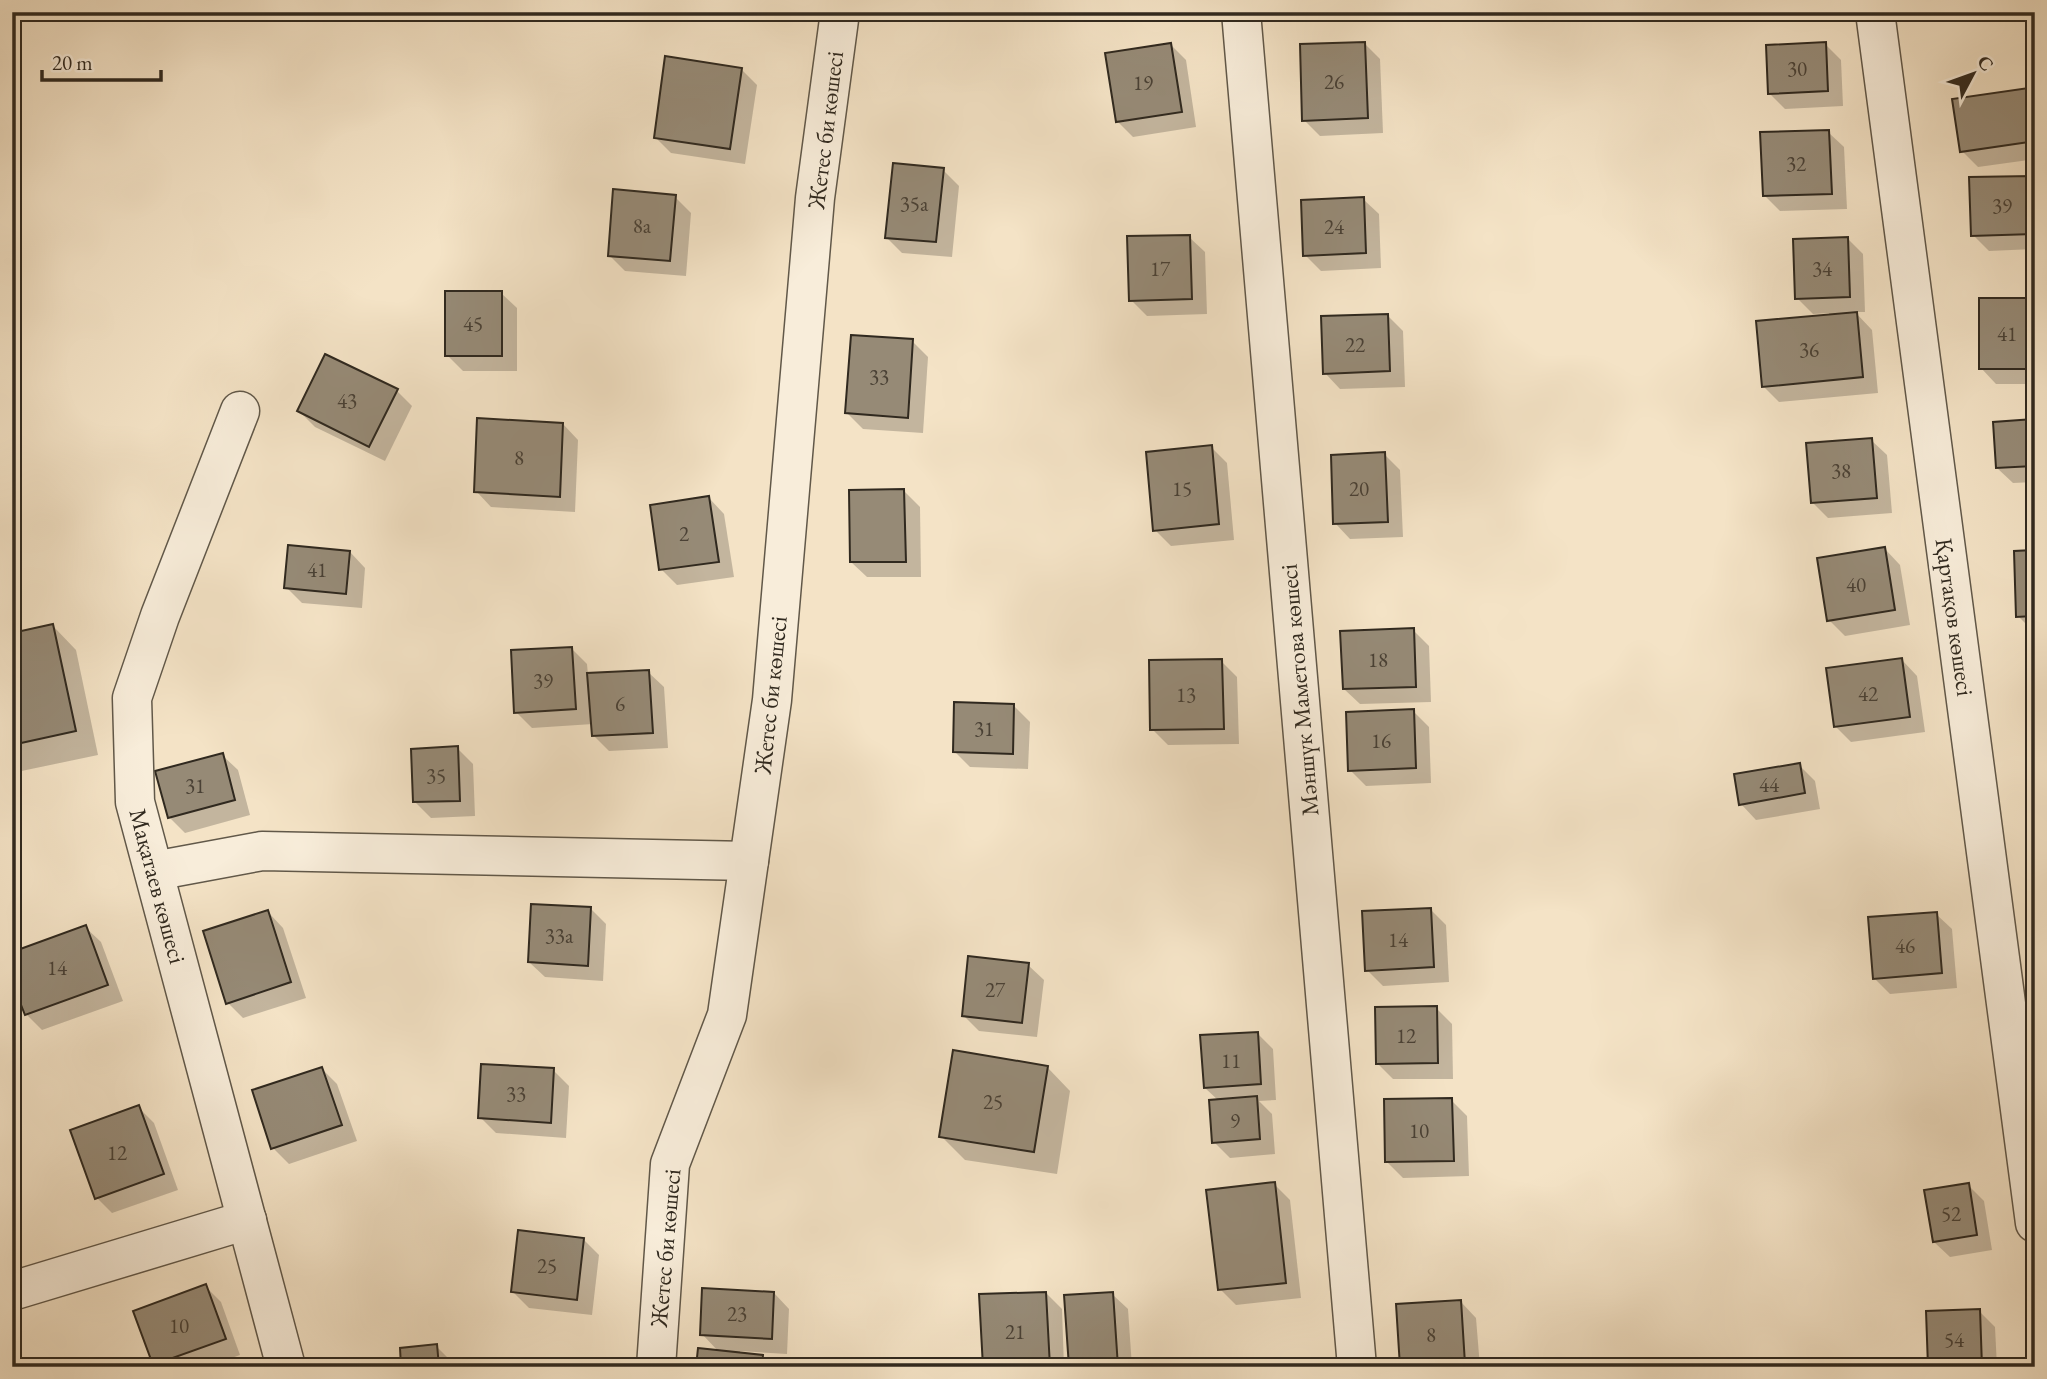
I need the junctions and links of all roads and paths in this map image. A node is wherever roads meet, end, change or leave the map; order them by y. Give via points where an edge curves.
1 (840, 12) edge
2 (1241, 12) edge
3 (1875, 12) edge
4 (240, 411) dead end
5 (749, 861) junction
6 (154, 871) junction
7 (247, 1220) junction
8 (2035, 1223) edge
9 (12, 1291) edge
10 (286, 1367) edge
11 (656, 1367) edge
12 (1357, 1367) edge

1 - 5 street, Жетес би көшесі via 815,198 772,700
2 - 12 street, Мәншүк Маметова көшесі
3 - 8 street, Қартақов көшесі
4 - 6 street, Мақатаев көшесі via 132,698 135,802
5 - 6 street via 262,852
5 - 11 street, Жетес би көшесі via 727,1015 670,1164
6 - 7 street, Мақатаев көшесі
7 - 9 street
7 - 10 street, Мақатаев көшесі

